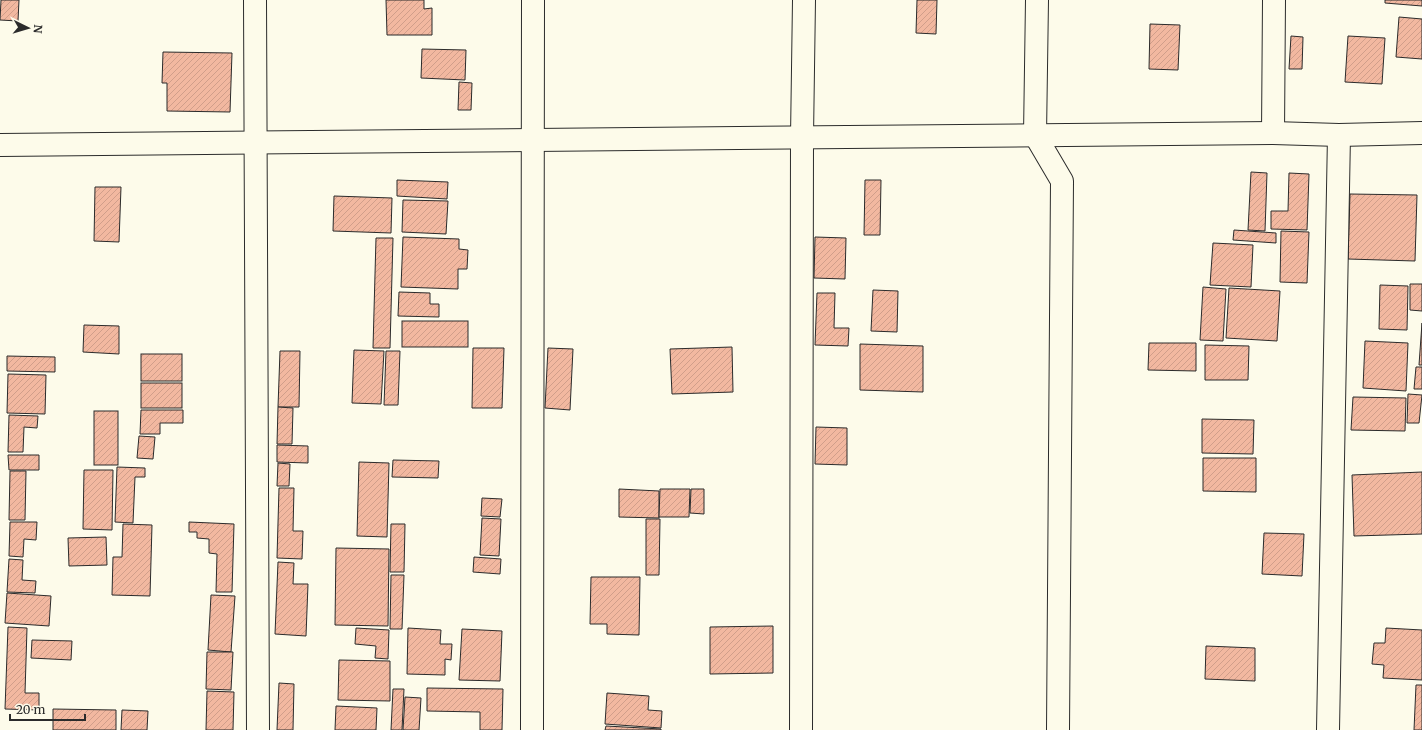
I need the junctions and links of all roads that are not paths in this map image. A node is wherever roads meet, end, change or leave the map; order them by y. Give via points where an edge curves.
1 (255, 0) edge
2 (533, 0) edge
3 (804, 0) edge
4 (1037, 0) edge
5 (1274, 0) edge
6 (1273, 133) junction
7 (1422, 133) edge
8 (1036, 135) junction
9 (1339, 135) junction
10 (802, 138) junction
11 (533, 140) junction
12 (255, 143) junction
13 (0, 145) edge
14 (258, 730) edge
15 (532, 730) edge
16 (801, 730) edge
17 (1058, 730) edge
18 (1328, 730) edge

1 - 12 street
2 - 11 street
3 - 10 street
4 - 8 street
5 - 6 street
6 - 8 street
6 - 9 street
7 - 9 street
8 - 10 street
8 - 17 street via 1062,181
9 - 18 street
10 - 11 street
10 - 16 street
11 - 12 street
11 - 15 street
12 - 13 street
12 - 14 street

